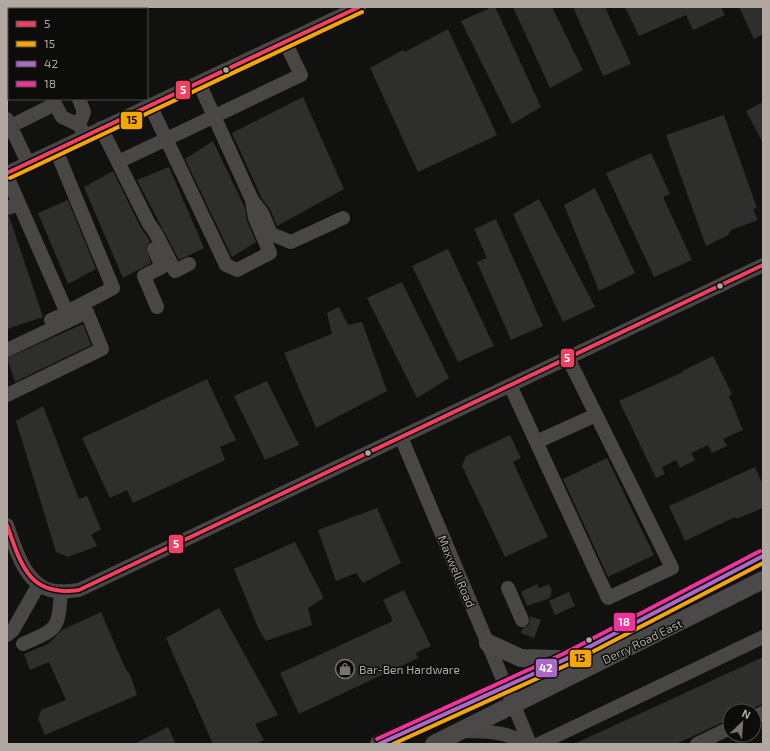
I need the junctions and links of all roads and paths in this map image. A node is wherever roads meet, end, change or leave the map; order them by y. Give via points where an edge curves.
1 (360, 7) edge
2 (285, 42) junction
3 (198, 83) junction
4 (79, 100) edge
5 (59, 102) edge
6 (150, 105) junction
7 (214, 116) junction
8 (13, 121) edge
9 (101, 128) junction
10 (82, 131) junction
11 (166, 139) junction
12 (56, 150) junction
13 (118, 162) junction
14 (28, 163) junction
15 (7, 174) edge
16 (252, 200) junction
17 (13, 206) edge
18 (343, 218) dead end
19 (149, 224) junction
20 (189, 264) dead end
21 (763, 265) edge
22 (157, 307) dead end
23 (67, 312) junction
24 (7, 340) edge
25 (7, 350) edge
26 (568, 358) junction
27 (510, 386) junction
28 (7, 395) edge
29 (596, 415) junction
30 (401, 437) junction
31 (536, 442) junction
32 (7, 524) edge
33 (763, 556) edge
34 (763, 580) edge
35 (39, 584) junction
36 (508, 588) dead end
37 (61, 591) junction
38 (522, 620) dead end
39 (7, 634) edge
40 (763, 637) edge
41 (488, 643) junction
42 (24, 644) dead end
43 (566, 659) junction
44 (505, 685) junction
45 (513, 705) junction
46 (461, 731) junction
47 (722, 732) edge
48 (379, 744) edge
49 (434, 744) edge
50 (526, 744) edge
51 (530, 744) edge
52 (539, 744) edge
53 (697, 744) edge

1 - 2 street
2 - 3 street
2 - 7 street via 301,75
3 - 6 street
3 - 7 street
4 - 10 street via 84,112
5 - 8 street
5 - 10 street via 62,117
6 - 9 street
6 - 11 street
7 - 11 street
7 - 16 street
8 - 14 street
9 - 10 street
9 - 13 street
10 - 12 street
11 - 13 street
11 - 16 street via 226,265 237,270 270,253 255,218
12 - 14 street
12 - 23 street via 113,288
13 - 19 street
14 - 15 street
15 - 17 street
16 - 18 street via 262,213 271,234 291,242
17 - 23 street
19 - 20 street via 175,272
19 - 22 street via 147,235 162,267 144,276
21 - 26 street
23 - 24 street
25 - 28 street via 87,312 102,349
26 - 27 street
26 - 29 street
27 - 30 street
27 - 31 street
29 - 31 street
29 - 31 street via 672,568 608,598
30 - 37 street via 80,590
30 - 41 street, Maxwell Road
32 - 35 street via 20,561
33 - 43 main road, Derry Road East
34 - 45 main road, Derry Road East
35 - 37 street via 54,591
35 - 39 street via 13,630
36 - 38 street
37 - 42 street via 55,627
40 - 52 street
41 - 43 main road via 521,658
41 - 44 street, Maxwell Road
43 - 44 main road, Derry Road East
44 - 45 street, Maxwell Road
44 - 48 main road, Derry Road East
45 - 46 main road, Derry Road East
45 - 51 street, Maxwell Road
46 - 49 main road, Derry Road East
46 - 50 street via 504,735
47 - 53 street

